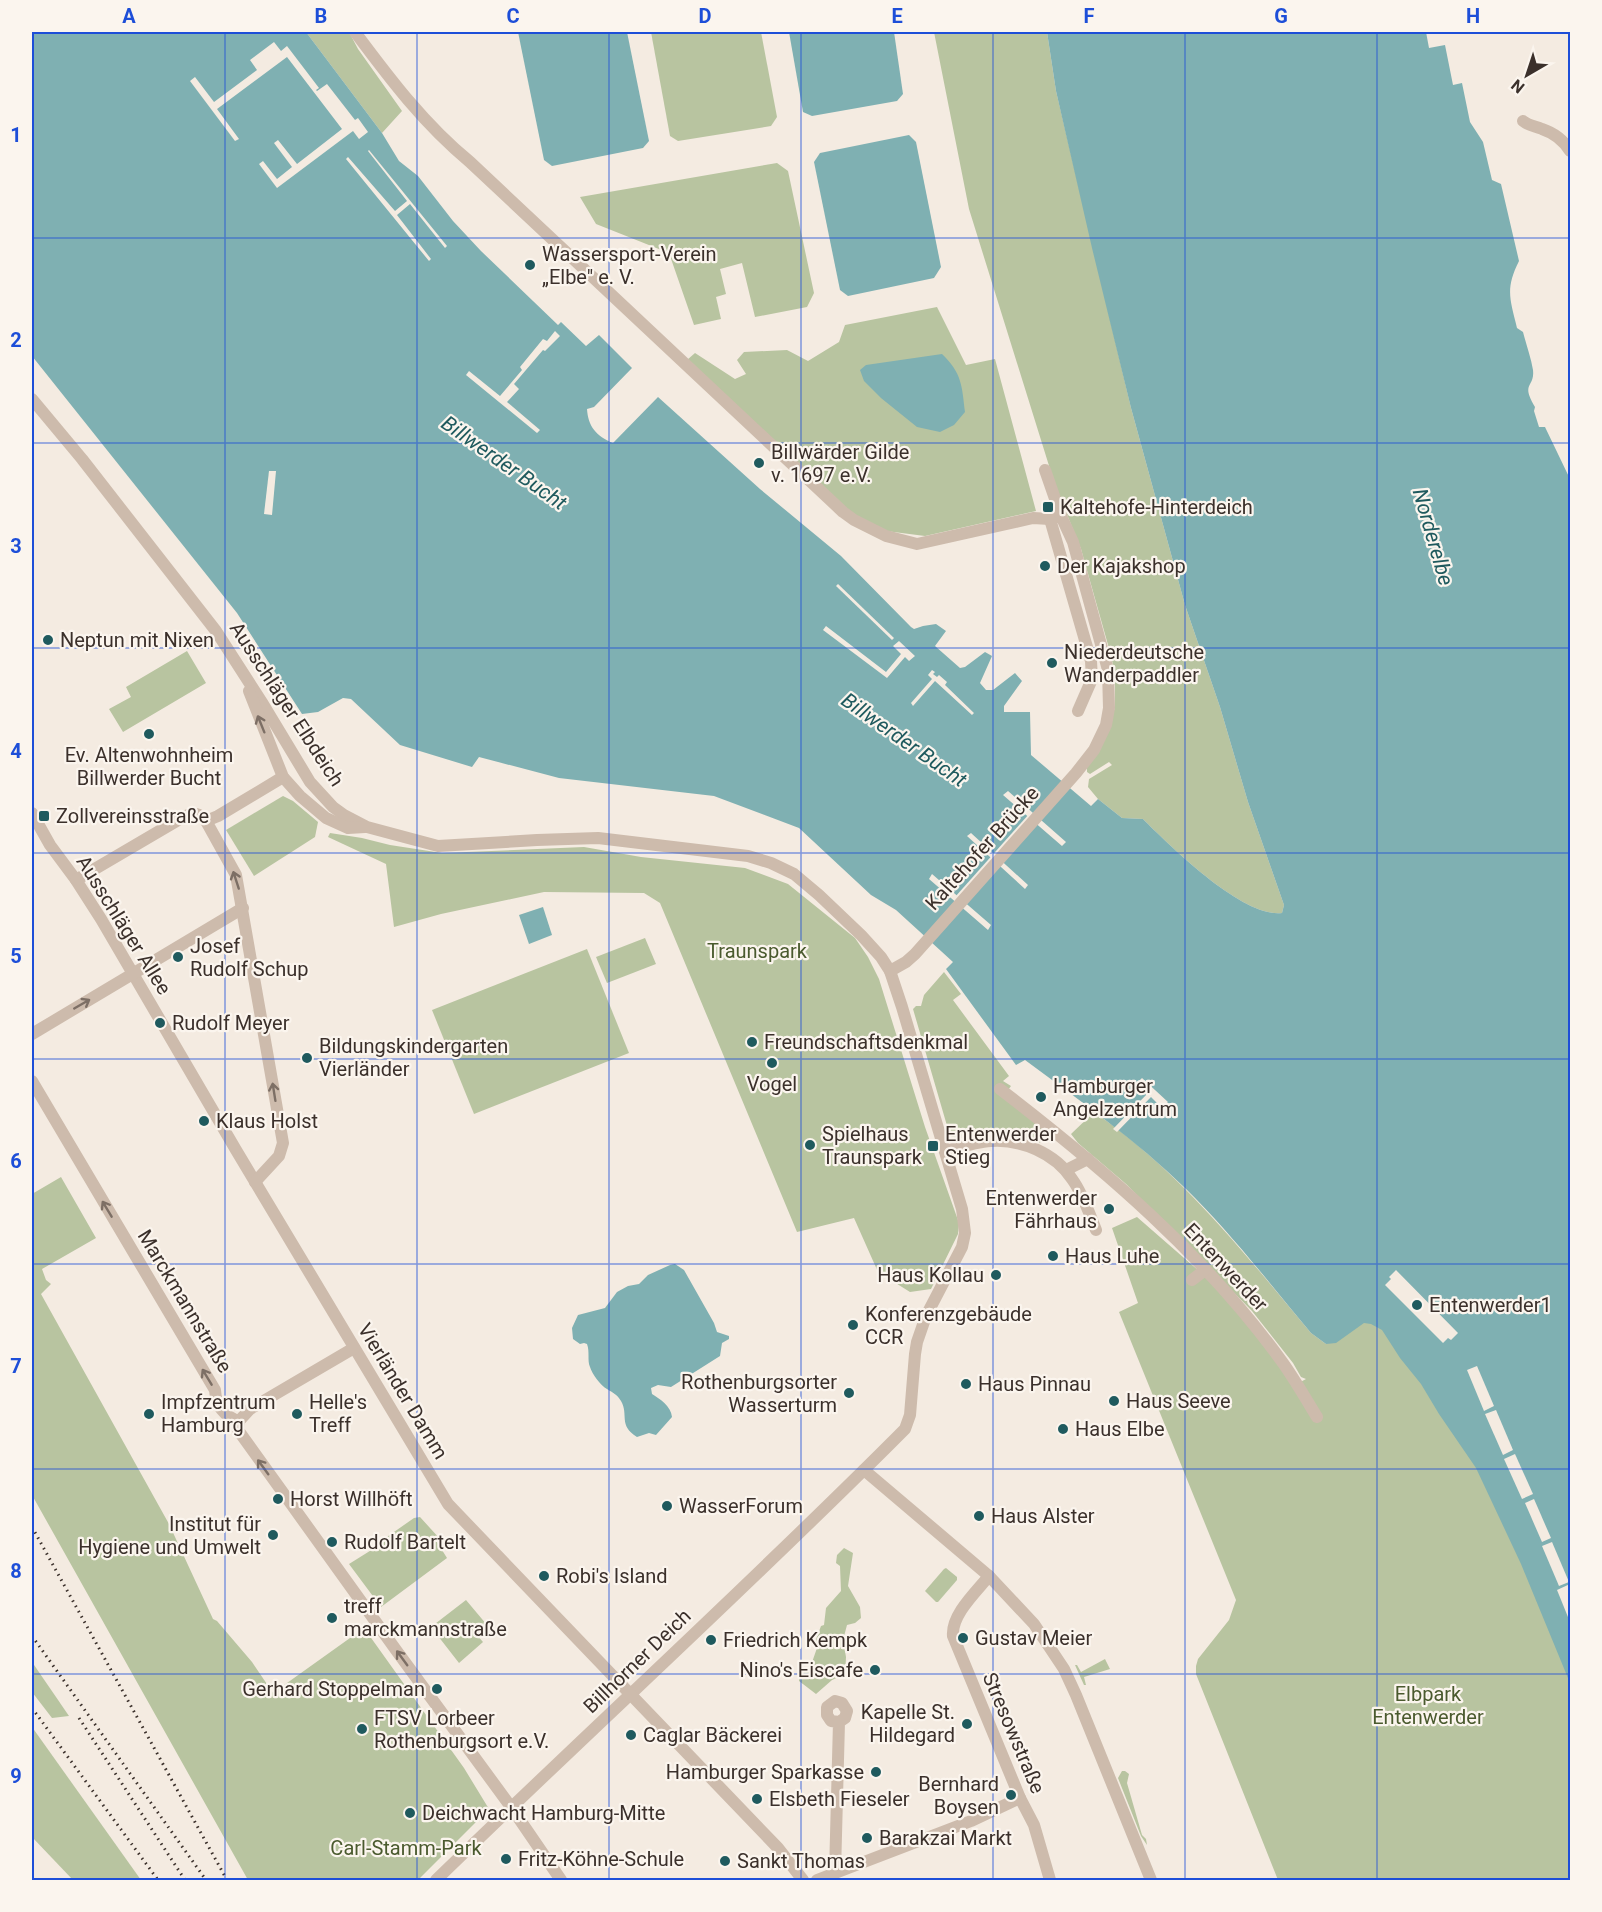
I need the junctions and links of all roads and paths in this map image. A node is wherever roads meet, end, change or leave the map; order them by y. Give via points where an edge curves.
1 (355, 32) edge
2 (1523, 121) dead end
3 (1570, 151) edge
4 (32, 399) edge
5 (1045, 470) dead end
6 (1056, 517) junction
7 (242, 670) junction
8 (1078, 711) dead end
9 (283, 777) junction
10 (32, 813) edge
11 (206, 820) junction
12 (367, 827) junction
13 (76, 880) junction
14 (243, 909) junction
15 (890, 971) junction
16 (132, 974) junction
17 (32, 1034) edge
18 (32, 1081) edge
19 (1000, 1089) dead end
20 (945, 1151) junction
21 (1089, 1159) junction
22 (1066, 1170) junction
23 (255, 1182) junction
24 (1096, 1230) dead end
25 (1205, 1270) junction
26 (1192, 1280) dead end
27 (354, 1348) junction
28 (1317, 1417) dead end
29 (239, 1420) junction
30 (864, 1470) junction
31 (989, 1576) junction
32 (631, 1694) junction
33 (839, 1722) dead end
34 (1020, 1798) junction
35 (511, 1807) junction
36 (835, 1873) junction
37 (436, 1881) edge
38 (561, 1881) edge
39 (802, 1881) edge
40 (817, 1881) edge
41 (1050, 1881) edge
42 (1151, 1881) edge

1 - 6 street via 432,129 843,512 886,536 917,544 1033,518
2 - 3 street via 1556,135
4 - 7 street, Ausschläger Elbdeich via 216,631
5 - 6 street
6 - 8 street via 1091,661 1092,678
6 - 15 street, Kaltehofer Brücke via 1073,542 1105,657 1110,690 1108,714 1099,741 1087,760 927,939 906,962
9 -> 7 street
7 - 12 street, Ausschläger Elbdeich via 310,782 333,807
9 - 11 street
9 - 12 street via 332,821 348,828
10 - 13 street, Ausschläger Allee
11 - 13 street via 195,813 185,816
14 -> 11 street via 236,875
12 - 15 street, Ausschläger Elbdeich via 438,846 598,838 748,856 794,874 861,935
13 - 16 street, Ausschläger Allee
14 - 16 street
23 -> 14 street via 279,1156 282,1143
15 - 20 street, Ausschläger Elbdeich
17 -> 16 street
16 - 23 street, Ausschläger Allee
29 -> 18 street, Marckmannstraße via 217,1405 214,1390
19 - 21 street, Entenwerder
20 - 22 street via 983,1141 1008,1141 1040,1151
20 - 30 street, Ausschläger Elbdeich via 962,1209 964,1241 921,1330 908,1423
21 - 22 street
21 - 25 street, Entenwerder
22 - 24 street
23 - 27 street, Vierländer Damm
25 - 26 street
25 - 28 street, Entenwerder via 1283,1363
27 - 29 street via 253,1407
27 - 32 street, Vierländer Damm via 448,1504
35 -> 29 street via 240,1436
30 - 31 street
30 - 32 street, Billhorner Deich
31 - 34 street, Stresowstraße via 956,1618 952,1633
31 - 42 street via 1034,1624 1064,1669
32 - 35 street, Billhorner Deich
32 - 39 street, Vierländer Damm via 778,1848
33 - 36 street
34 - 36 street
34 - 41 street, Stresowstraße via 1034,1825
35 - 37 street, Billhorner Deich
35 - 38 street
36 - 40 street

